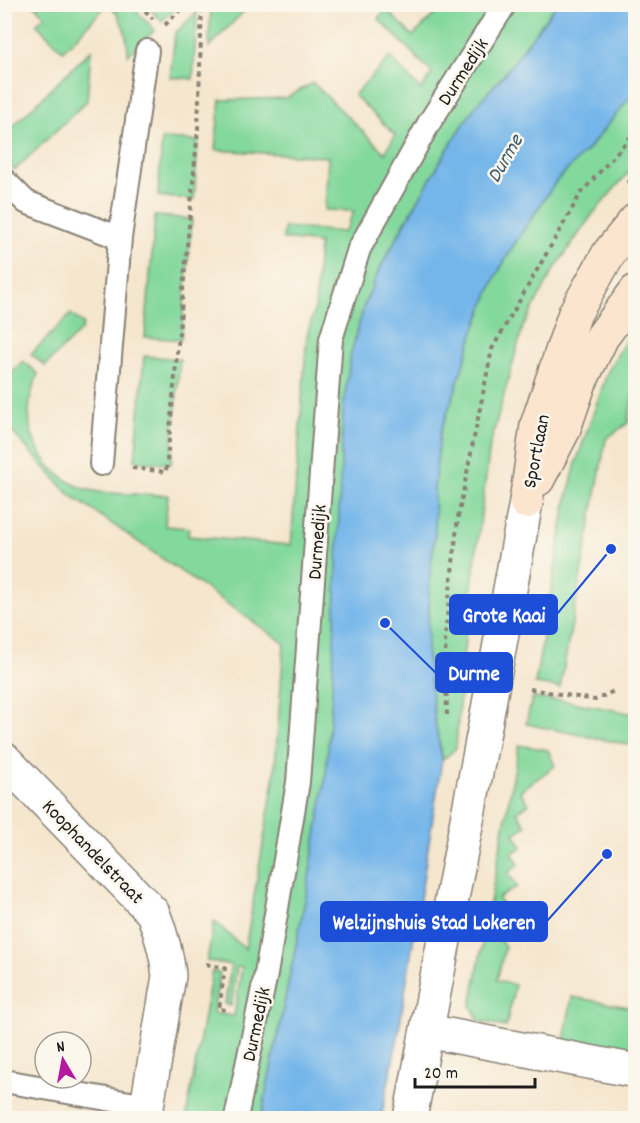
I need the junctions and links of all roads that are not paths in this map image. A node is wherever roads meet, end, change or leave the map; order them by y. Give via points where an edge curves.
1 (505, 4) edge
2 (147, 51) dead end
3 (4, 180) edge
4 (636, 220) edge
5 (120, 238) junction
6 (636, 291) edge
7 (101, 464) road end
8 (526, 502) junction
9 (4, 759) edge
10 (427, 1030) junction
11 (636, 1071) edge
12 (4, 1081) edge
13 (146, 1112) edge
14 (236, 1119) edge
15 (410, 1119) edge

1 - 14 lane, Durmedijk via 429,123 359,249 331,339 298,783 266,974
2 - 5 lane
3 - 5 lane via 26,202
4 - 8 main road, Sportlaan via 609,253 575,313 537,425
5 - 7 lane
6 - 8 main road, Sportlaan via 602,337 580,382 563,431
8 - 10 street
9 - 13 street, Koophandelstraat via 153,913 167,953 169,976
10 - 11 street
10 - 15 street
12 - 13 lane

